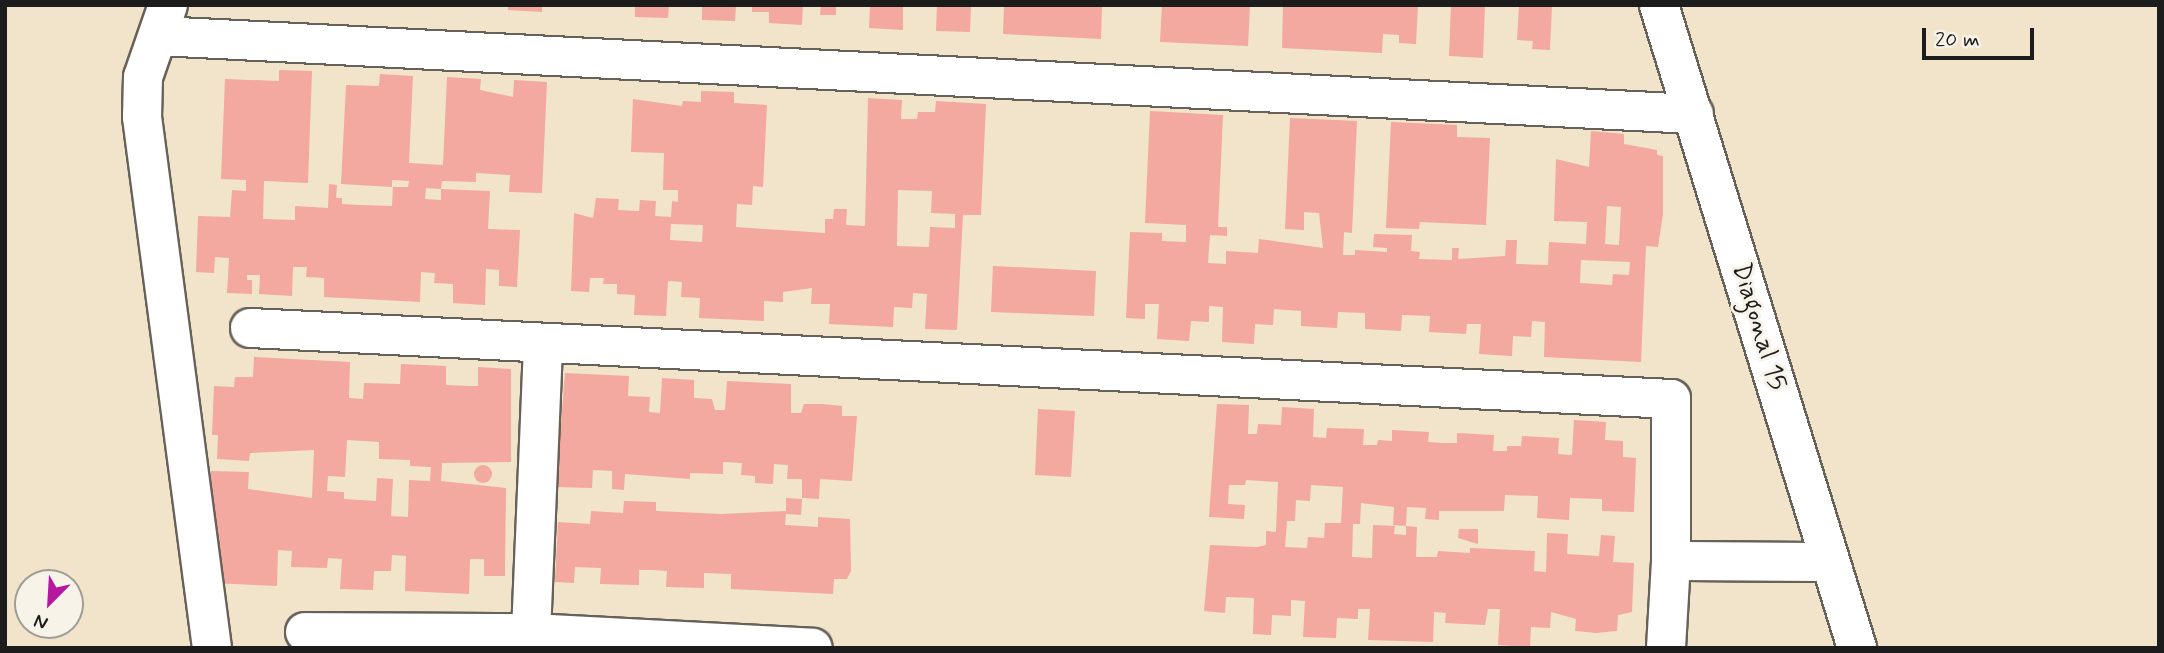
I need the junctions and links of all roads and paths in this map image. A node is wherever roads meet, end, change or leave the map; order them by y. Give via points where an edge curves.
1 (1659, 5) edge
2 (163, 21) edge
3 (1693, 114) junction
4 (250, 328) dead end
5 (542, 342) junction
6 (1671, 561) junction
7 (1828, 562) junction
8 (305, 632) dead end
9 (531, 633) junction
10 (212, 648) edge
11 (813, 648) edge
12 (1666, 648) edge
13 (1857, 648) edge

1 - 3 street, Diagonal 15
2 - 3 street
2 - 10 street via 143,77 142,117
3 - 7 street, Diagonal 15
4 - 5 street
5 - 6 street via 1671,399
5 - 9 street
6 - 7 street
6 - 12 street
7 - 13 street, Diagonal 15
8 - 9 street
9 - 11 street

